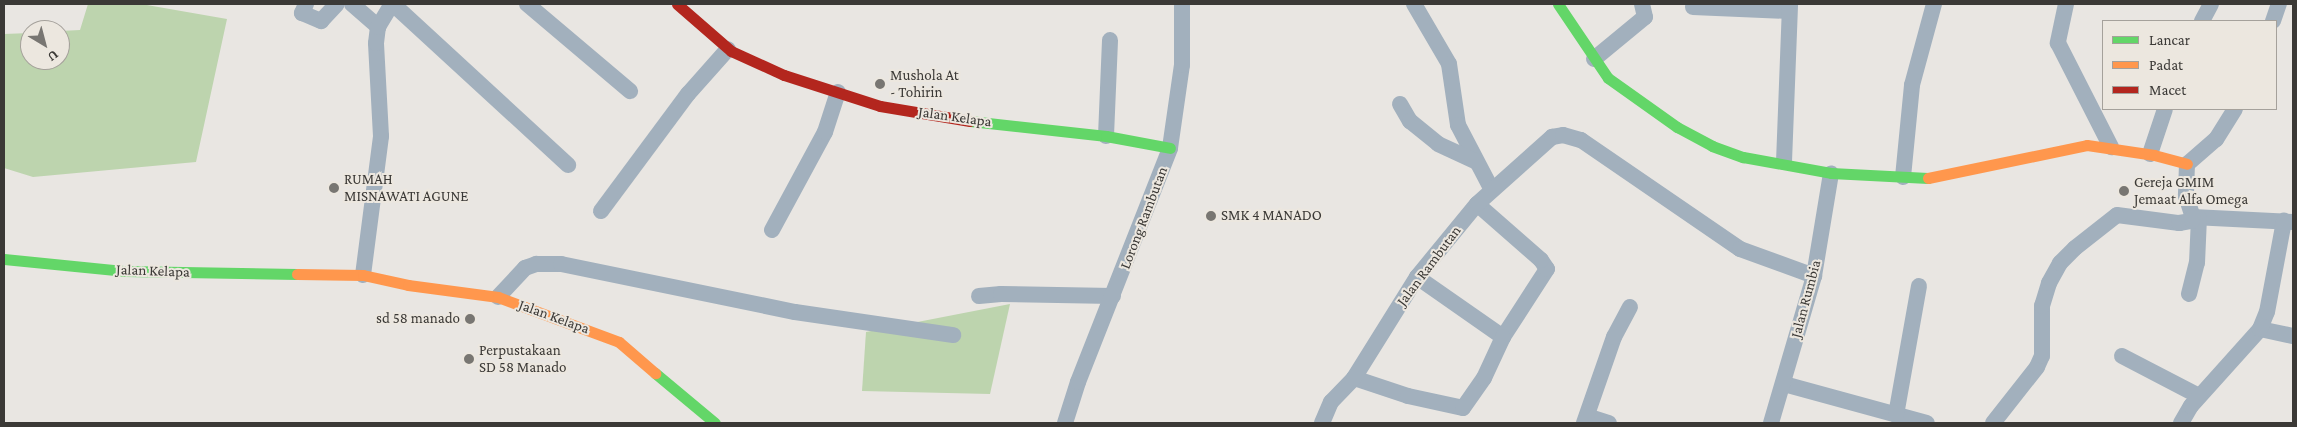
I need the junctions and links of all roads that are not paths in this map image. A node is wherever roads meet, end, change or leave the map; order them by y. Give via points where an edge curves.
1 (306, 4) edge
2 (337, 4) edge
3 (352, 4) edge
4 (393, 4) edge
5 (527, 4) edge
6 (677, 4) edge
7 (1182, 4) edge
8 (1414, 4) edge
9 (1558, 4) edge
10 (1642, 4) edge
11 (1934, 4) edge
12 (2066, 4) edge
13 (2211, 4) edge
14 (2279, 4) edge
15 (1694, 7) dead end
16 (1790, 7) edge
17 (2203, 20) edge
18 (2273, 20) edge
19 (378, 27) junction
20 (1110, 40) dead end
21 (728, 49) junction
22 (1594, 59) junction
23 (630, 91) dead end
24 (838, 92) junction
25 (1400, 104) dead end
26 (2165, 110) edge
27 (2234, 110) edge
28 (1106, 136) junction
29 (2111, 147) junction
30 (1170, 148) junction
31 (2150, 154) junction
32 (1475, 161) junction
33 (1784, 162) junction
34 (2187, 164) junction
35 (568, 165) dead end
36 (1831, 173) junction
37 (1903, 178) junction
38 (1492, 190) junction
39 (1477, 204) junction
40 (600, 211) dead end
41 (2196, 217) junction
42 (2289, 221) edge
43 (772, 230) dead end
44 (4, 259) edge
45 (363, 275) junction
46 (1814, 276) junction
47 (1417, 277) junction
48 (1919, 286) dead end
49 (2189, 294) dead end
50 (979, 296) dead end
51 (1113, 296) junction
52 (498, 297) junction
53 (1630, 306) dead end
54 (2260, 329) junction
55 (953, 335) dead end
56 (2293, 336) edge
57 (1503, 337) junction
58 (2122, 356) dead end
59 (1354, 378) junction
60 (1784, 384) junction
61 (2199, 396) junction
62 (1585, 419) edge
63 (1904, 419) edge
64 (715, 423) edge
65 (1065, 423) edge
66 (1322, 423) edge
67 (1609, 423) edge
68 (1771, 423) edge
69 (1927, 423) edge
70 (1993, 423) edge
71 (2181, 423) edge

1 - 2 street via 302,12 321,21
3 - 19 street
4 - 19 street
4 - 35 street
5 - 23 street
6 - 21 street, Jalan Kelapa
7 - 30 street, Lorong Rambutan via 1182,65
8 - 32 street via 1449,64 1458,125
9 - 22 street
10 - 22 street via 1645,17
11 - 37 street via 1912,85
12 - 29 street via 2058,43
13 - 17 street
14 - 18 street
15 - 16 street
16 - 33 street
19 - 45 street via 381,136
20 - 28 street
21 - 24 street, Jalan Kelapa via 784,75
21 - 40 street via 688,94
22 - 33 street via 1608,78 1677,127 1712,146 1743,157
24 - 28 street, Jalan Kelapa via 880,106 960,120
24 - 43 street via 825,132
25 - 32 street via 1410,120 1438,144
26 - 31 street
27 - 34 street via 2216,139
28 - 30 street, Jalan Kelapa
29 - 31 street
29 - 37 street via 2087,145 2027,155 1956,174
30 - 51 street, Lorong Rambutan
31 - 34 street
32 - 38 street
33 - 36 street
34 - 41 street via 2186,196
36 - 37 street
36 - 46 street, Jalan Rumbia
38 - 39 street, Jalan Rambutan
38 - 46 street, Jalan Rambutan via 1540,144 1564,135 1581,140 1740,249
39 - 47 street, Jalan Rambutan
39 - 57 street via 1541,260 1547,269
41 - 42 street
41 - 49 street via 2197,263
41 - 70 street via 2179,223 2117,215 2070,253 2054,273 2045,297 2042,356 2037,368
42 - 54 street
44 - 45 street, Jalan Kelapa via 125,271
45 - 52 street, Jalan Kelapa via 408,285
46 - 60 street, Jalan Rumbia
47 - 57 street
47 - 59 street, Jalan Rambutan
48 - 63 street
50 - 51 street
51 - 65 street, Lorong Rambutan
52 - 55 street via 525,268 536,264 561,264 795,312
52 - 64 street, Jalan Kelapa via 619,342
53 - 62 street via 1614,337
54 - 56 street
54 - 61 street
57 - 59 street via 1484,378 1463,408 1408,396
58 - 61 street
59 - 66 street, Jalan Rambutan via 1331,402
60 - 63 street
60 - 68 street, Jalan Rumbia
61 - 71 street
62 - 67 street
63 - 69 street

